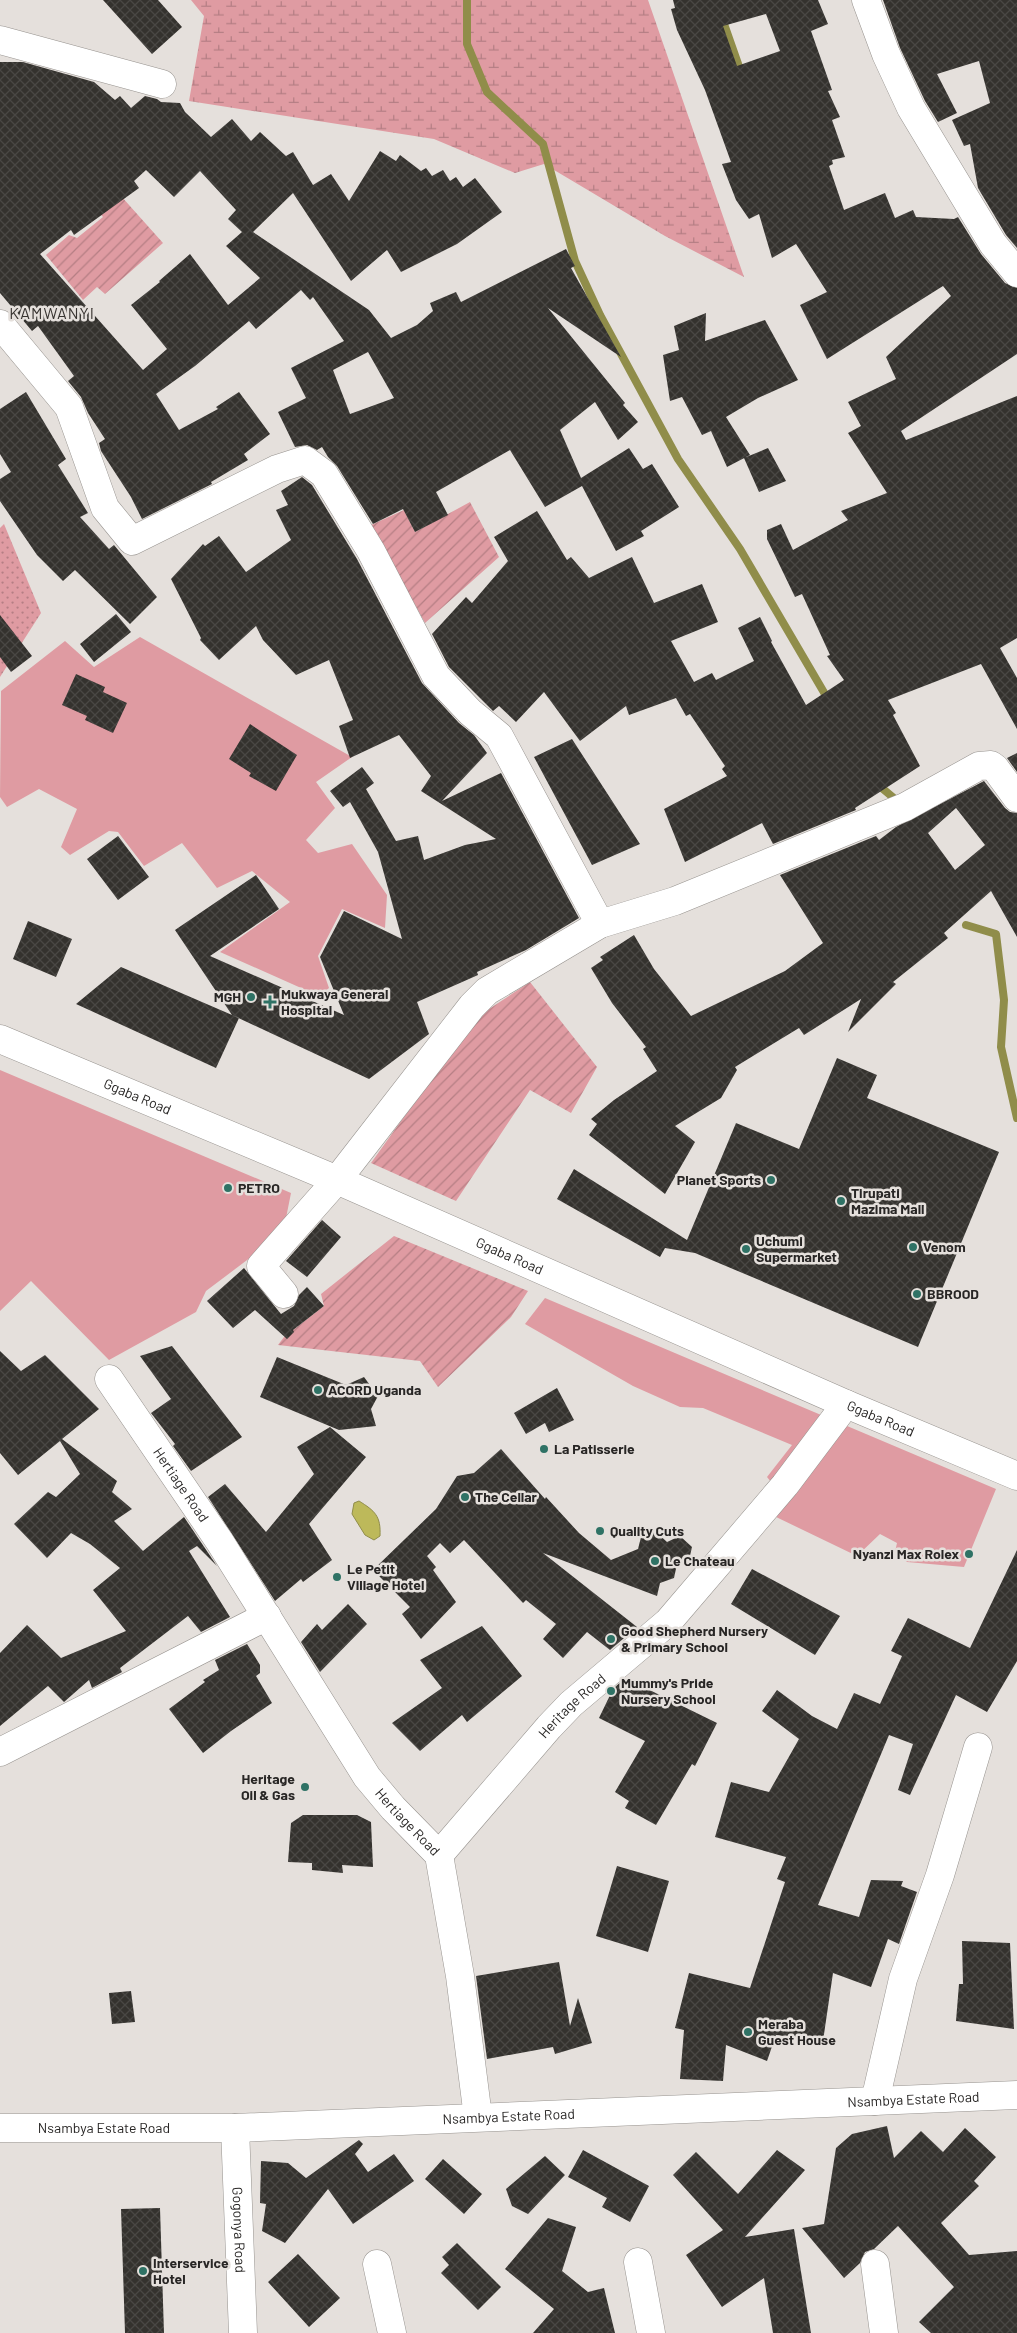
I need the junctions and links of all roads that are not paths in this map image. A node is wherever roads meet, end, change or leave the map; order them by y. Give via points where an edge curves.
1 (866, 0) edge
2 (0, 40) edge
3 (162, 84) dead end
4 (1017, 273) edge
5 (0, 324) edge
6 (1017, 798) edge
7 (600, 924) junction
8 (0, 1039) edge
9 (337, 1180) junction
10 (284, 1294) dead end
11 (109, 1380) dead end
12 (846, 1404) junction
13 (1017, 1476) edge
14 (266, 1616) junction
15 (978, 1747) dead end
16 (0, 1752) edge
17 (439, 1854) junction
18 (1017, 2095) edge
19 (875, 2101) junction
20 (478, 2117) junction
21 (0, 2128) edge
22 (235, 2128) junction
23 (638, 2262) dead end
24 (378, 2264) dead end
25 (874, 2264) dead end
26 (243, 2333) edge
27 (392, 2333) edge
28 (651, 2333) edge
29 (884, 2333) edge

1 - 4 street via 911,108 993,244
2 - 3 street
5 - 7 street via 69,407 105,508 132,541 277,469 305,460 324,474 371,551 436,676 470,712 499,736
6 - 7 street via 995,768 979,766 905,807 675,900
7 - 9 street via 487,991
8 - 9 street, Ggaba Road
9 - 10 street via 261,1266
9 - 12 street, Ggaba Road
11 - 14 street, Hertiage Road via 220,1542
12 - 13 street, Ggaba Road
12 - 17 street, Heritage Road via 785,1484 668,1622 549,1726
14 - 16 street
14 - 17 street, Hertiage Road via 366,1777
15 - 19 street via 940,1875 904,1980
17 - 20 street, Hertiage Road via 460,1976
18 - 19 street, Nsambya Estate Road
19 - 20 street, Nsambya Estate Road
20 - 22 street, Nsambya Estate Road
21 - 22 street, Nsambya Estate Road
22 - 26 street, Gogonya Road
23 - 28 street
24 - 27 street
25 - 29 street

